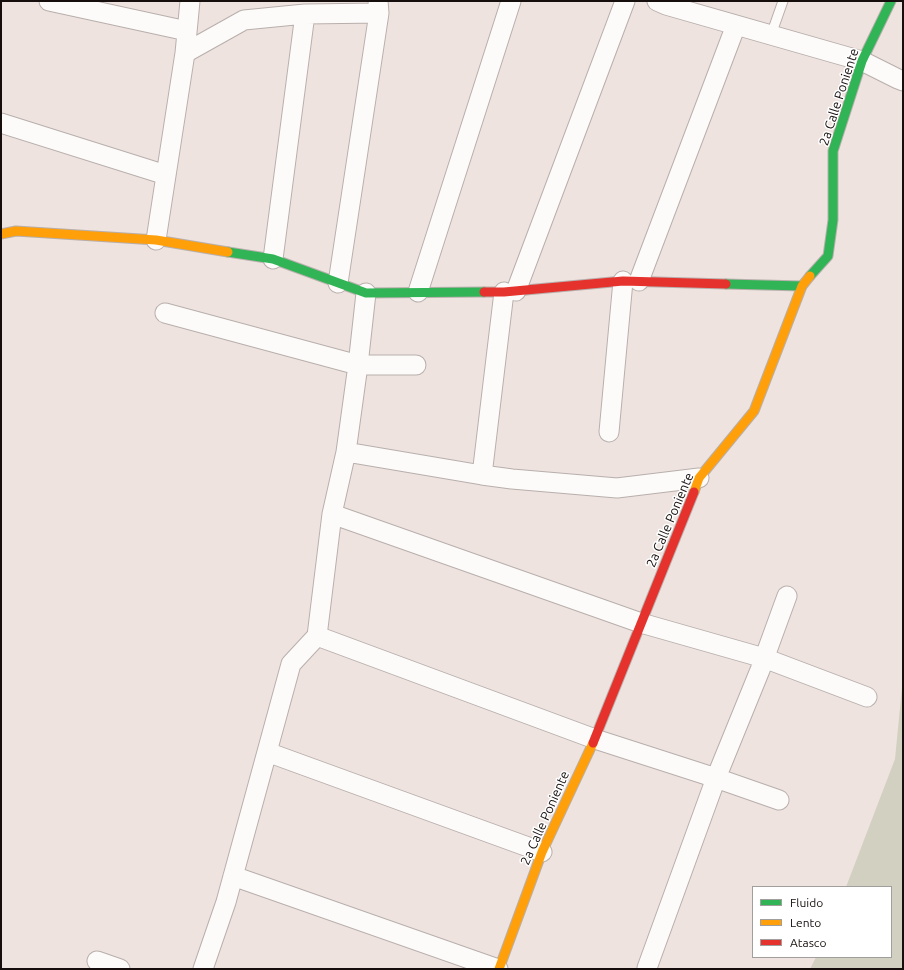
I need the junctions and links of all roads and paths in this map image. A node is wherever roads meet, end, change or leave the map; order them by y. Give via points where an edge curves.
1 (49, 1) edge
2 (190, 1) edge
3 (511, 1) edge
4 (625, 1) edge
5 (782, 1) edge
6 (891, 1) edge
7 (663, 2) edge
8 (378, 7) edge
9 (305, 14) junction
10 (736, 25) junction
11 (188, 31) junction
12 (771, 35) junction
13 (185, 53) junction
14 (862, 61) junction
15 (903, 81) edge
16 (1, 123) edge
17 (166, 175) junction
18 (1, 234) edge
19 (156, 240) junction
20 (273, 259) junction
21 (631, 281) junction
22 (338, 283) junction
23 (802, 286) junction
24 (510, 291) junction
25 (418, 292) junction
26 (366, 293) junction
27 (164, 313) dead end
28 (358, 365) junction
29 (416, 365) dead end
30 (610, 432) dead end
31 (346, 452) junction
32 (482, 475) junction
33 (700, 478) junction
34 (332, 514) junction
35 (787, 596) dead end
36 (641, 623) junction
37 (317, 636) junction
38 (764, 658) junction
39 (868, 697) dead end
40 (595, 739) junction
41 (267, 752) junction
42 (716, 778) junction
43 (779, 800) dead end
44 (542, 852) junction
45 (233, 876) junction
46 (97, 960) dead end
47 (647, 968) dead end
48 (120, 969) edge
49 (203, 969) edge
50 (499, 969) edge

1 - 11 street
2 - 11 street
3 - 25 street
4 - 24 street
5 - 12 lane
6 - 14 street, 2a Calle Poniente
7 - 10 street
8 - 9 street
8 - 22 street
9 - 13 street via 244,20
9 - 20 street
10 - 12 street
10 - 21 street
11 - 13 street
12 - 14 street
13 - 17 street
14 - 15 street
14 - 23 street, 2a Calle Poniente via 833,151 832,220 828,256
16 - 17 street
17 - 19 street
18 - 19 street via 16,231
19 - 20 street
20 - 22 street
21 - 23 street
21 - 24 street
21 - 30 street
22 - 26 street
23 - 33 street, 2a Calle Poniente via 754,411
24 - 25 street
24 - 32 street
25 - 26 street
26 - 28 street
27 - 28 street
28 - 29 street
28 - 31 street
31 - 32 street
31 - 34 street
32 - 33 street via 617,488
33 - 36 street, 2a Calle Poniente
34 - 36 street
34 - 37 street
35 - 38 street
36 - 38 street
36 - 40 street, 2a Calle Poniente
37 - 40 street
37 - 41 street via 291,664
38 - 39 street
38 - 42 street
40 - 42 street
40 - 44 street, 2a Calle Poniente
41 - 44 street
41 - 45 street
42 - 43 street
42 - 47 street
44 - 50 street, 2a Calle Poniente
45 - 49 street
45 - 50 street
46 - 48 street

